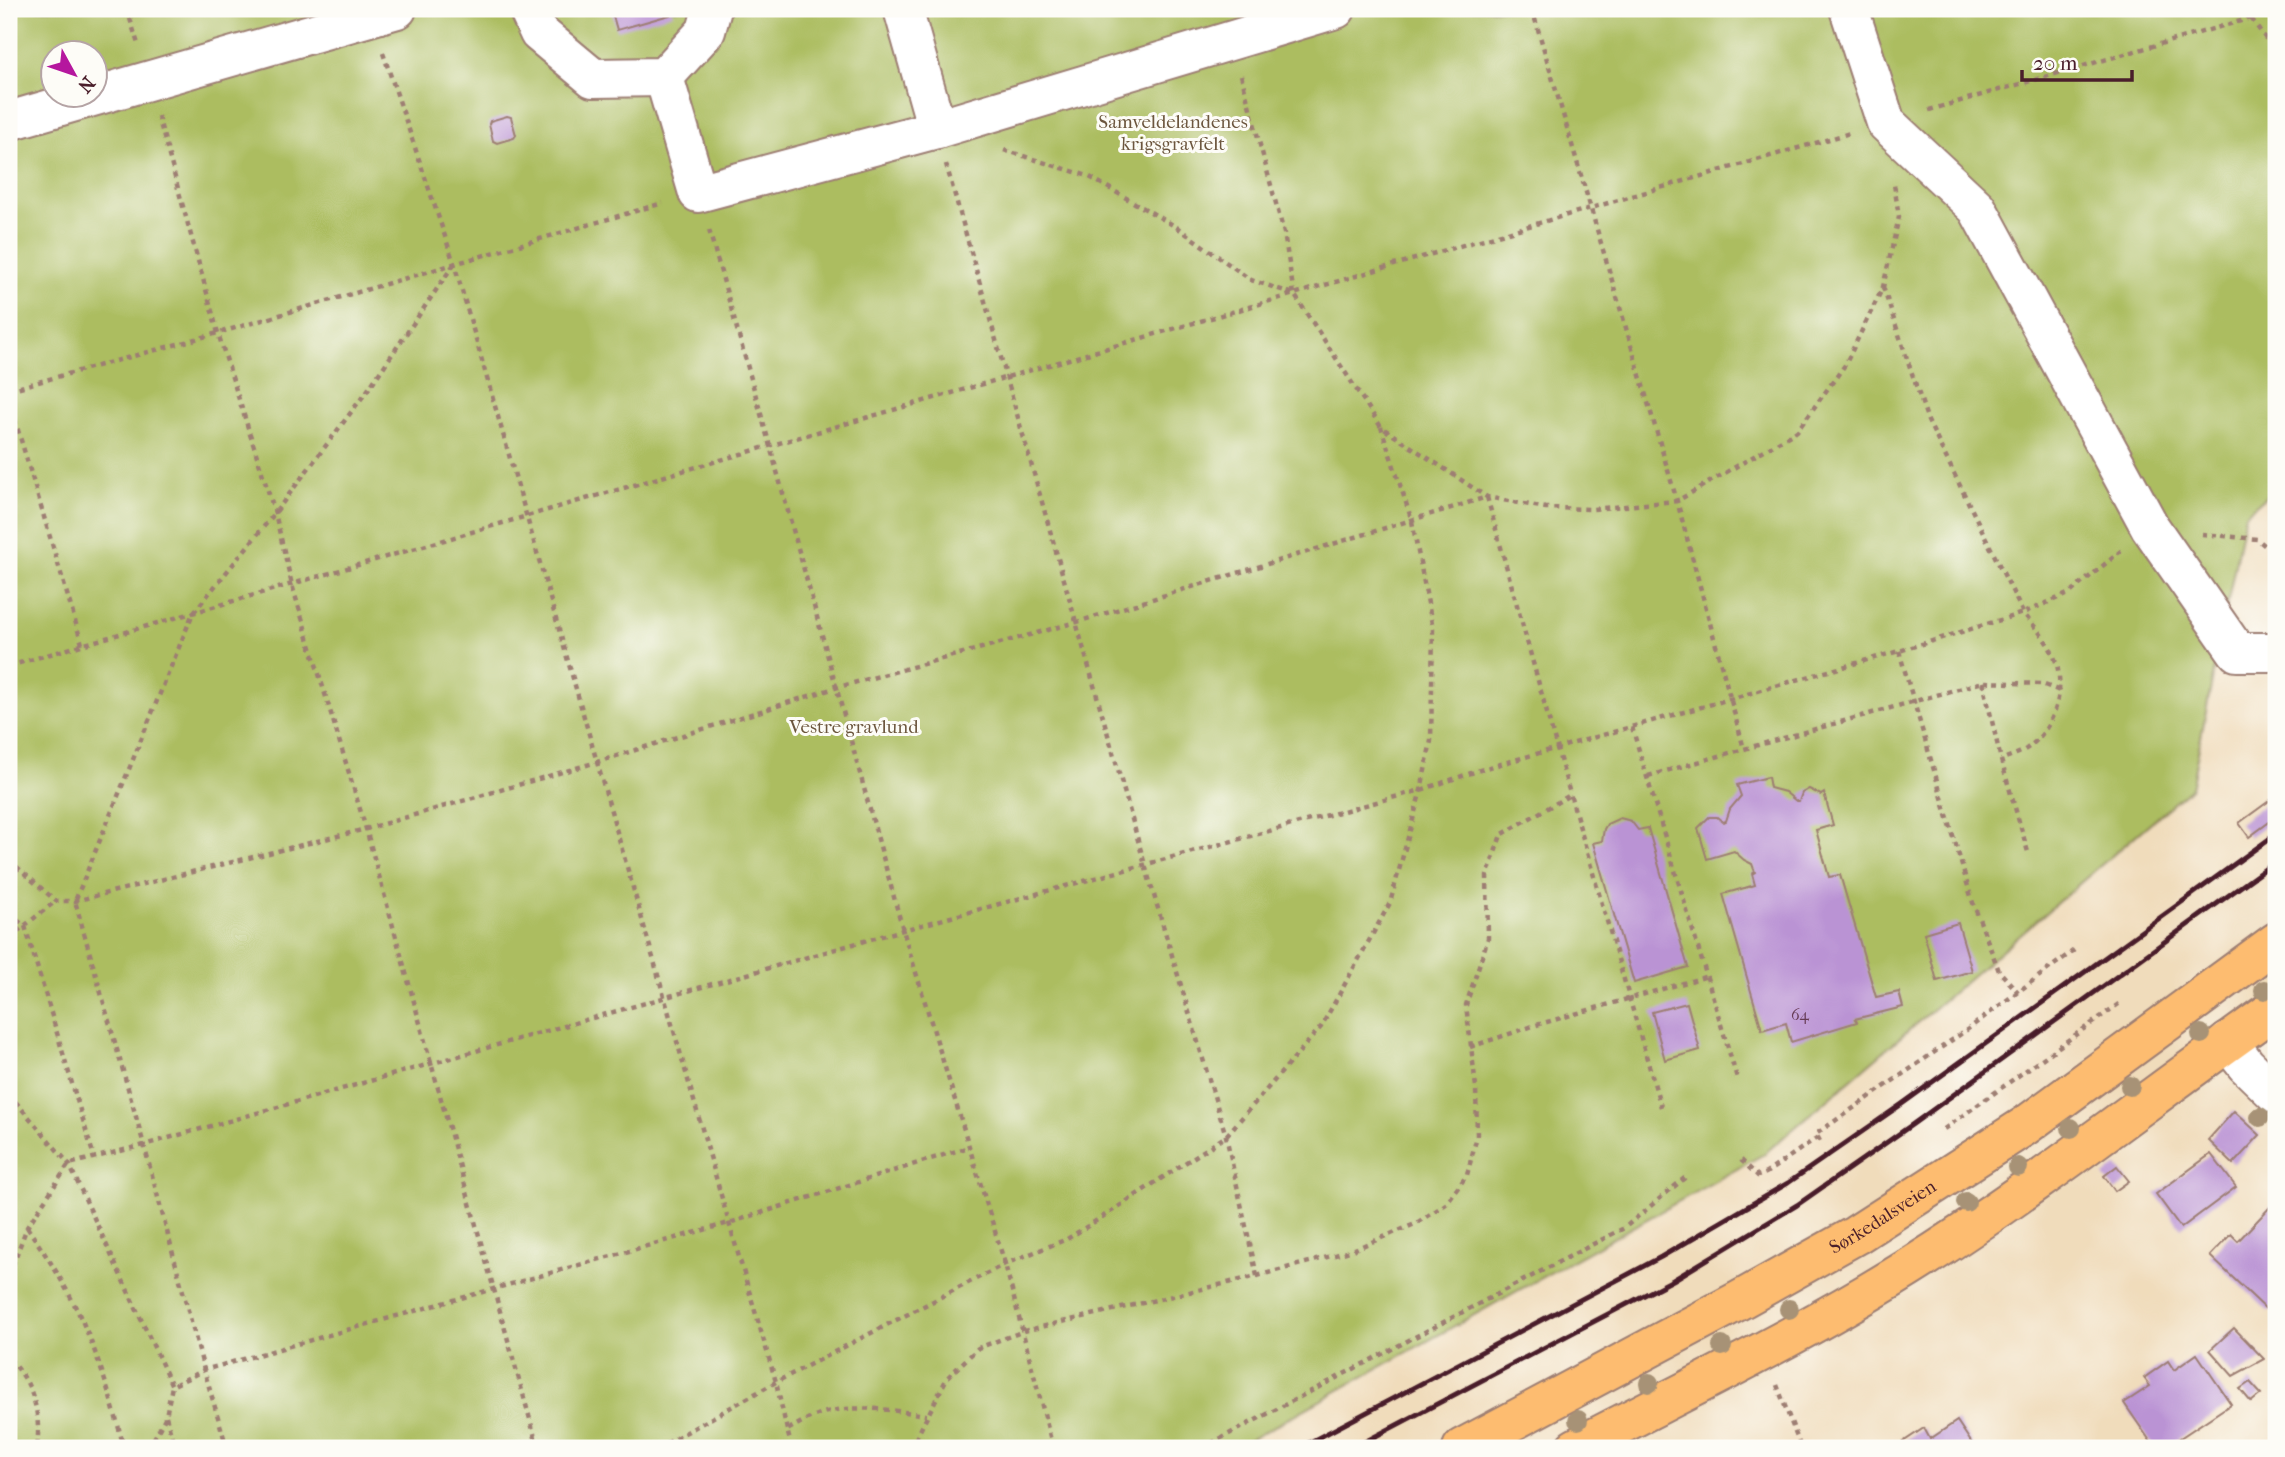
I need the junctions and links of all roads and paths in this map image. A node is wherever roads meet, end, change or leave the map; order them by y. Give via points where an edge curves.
1 (528, 9) edge
2 (712, 9) edge
3 (903, 9) edge
4 (1336, 9) edge
5 (1532, 9) edge
6 (1849, 9) edge
7 (2252, 9) edge
8 (384, 12) edge
9 (2251, 18) junction
10 (1229, 39) junction
11 (2276, 53) edge
12 (664, 77) junction
13 (148, 81) junction
14 (9, 121) edge
15 (1886, 122) junction
16 (937, 129) junction
17 (1000, 149) dead end
18 (698, 193) junction
19 (1590, 208) junction
20 (454, 263) junction
21 (1883, 287) junction
22 (1294, 294) junction
23 (218, 333) junction
24 (1006, 377) junction
25 (9, 390) edge
26 (9, 400) edge
27 (1381, 427) junction
28 (770, 446) junction
29 (1487, 497) junction
30 (1676, 501) junction
31 (275, 513) junction
32 (526, 516) junction
33 (1412, 521) junction
34 (2150, 527) junction
35 (2276, 555) edge
36 (292, 585) junction
37 (2023, 612) junction
38 (193, 613) junction
39 (1077, 622) junction
40 (82, 644) junction
41 (1899, 651) junction
42 (2276, 652) edge
43 (9, 666) edge
44 (1983, 682) junction
45 (835, 688) junction
46 (2060, 691) junction
47 (1730, 699) junction
48 (1914, 703) junction
49 (1632, 727) junction
50 (1557, 749) junction
51 (1744, 749) junction
52 (2001, 760) junction
53 (597, 762) junction
54 (1648, 776) junction
55 (1421, 790) junction
56 (1570, 795) junction
57 (366, 828) junction
58 (2028, 852) dead end
59 (9, 860) edge
60 (1145, 865) junction
61 (56, 901) junction
62 (75, 901) junction
63 (9, 914) edge
64 (25, 926) junction
65 (903, 930) junction
66 (9, 938) edge
67 (2276, 942) edge
68 (2077, 948) dead end
69 (1708, 976) junction
70 (2018, 992) junction
71 (666, 998) junction
72 (1629, 998) junction
73 (2120, 1003) dead end
74 (2276, 1008) edge
75 (2228, 1042) junction
76 (1470, 1047) junction
77 (432, 1064) junction
78 (1737, 1078) dead end
79 (9, 1094) edge
80 (2276, 1094) edge
81 (1661, 1107) dead end
82 (1226, 1136) junction
83 (1935, 1136) dead end
84 (144, 1145) junction
85 (969, 1147) junction
86 (94, 1157) junction
87 (1741, 1160) dead end
88 (69, 1164) junction
89 (1687, 1176) dead end
90 (729, 1223) junction
91 (27, 1227) junction
92 (1005, 1264) junction
93 (9, 1275) edge
94 (1258, 1276) junction
95 (493, 1289) junction
96 (1024, 1331) junction
97 (9, 1359) edge
98 (204, 1370) junction
99 (1774, 1378) dead end
100 (776, 1381) junction
101 (172, 1386) junction
102 (926, 1415) junction
103 (166, 1416) junction
104 (787, 1430) junction
105 (37, 1448) edge
106 (124, 1448) edge
107 (149, 1448) edge
108 (175, 1448) edge
109 (227, 1448) edge
110 (538, 1448) edge
111 (658, 1448) edge
112 (792, 1448) edge
113 (911, 1448) edge
114 (1053, 1448) edge
115 (1202, 1448) edge
116 (1462, 1448) edge
117 (1575, 1448) edge
118 (1801, 1448) edge

1 - 12 street via 539,33 593,78
2 - 12 street via 706,31
3 - 16 street
4 - 10 street
5 - 19 path
6 - 15 street
7 - 9 path
8 - 13 street
8 - 20 path
9 - 11 path
9 - 15 path
10 - 16 street
10 - 22 path via 1284,233
12 - 18 street
13 - 14 street
13 - 23 path
15 - 19 path
15 - 21 path via 1899,217
15 - 34 street via 1977,208
16 - 18 street
16 - 24 path
17 - 22 path via 1088,176 1178,228 1251,280
18 - 20 path
18 - 28 path
19 - 22 path
19 - 30 path
20 - 23 path
20 - 31 path via 367,391
20 - 32 path
21 - 30 path via 1845,365 1797,431
21 - 37 path via 1928,421
22 - 24 path
22 - 27 path
23 - 25 path
23 - 31 path
24 - 28 path
24 - 39 path
26 - 40 path
27 - 29 path
27 - 33 path
28 - 32 path
28 - 45 path
29 - 30 path via 1546,508 1593,509
29 - 33 path
29 - 50 path
30 - 47 path
31 - 36 path
31 - 38 path
32 - 36 path
32 - 53 path
33 - 39 path
33 - 55 path via 1433,629 1431,741
34 - 35 path via 2257,540
34 - 37 path via 2070,593
34 - 42 street via 2237,652
36 - 38 path
36 - 57 path
37 - 41 path
37 - 46 path via 2056,662
38 - 40 path
38 - 62 path
39 - 45 path
39 - 60 path
40 - 43 path
41 - 47 path
41 - 48 path
44 - 46 path via 2042,684
44 - 48 path
44 - 52 path
45 - 53 path
45 - 65 path
46 - 52 path via 2044,732 2026,749
47 - 49 path
47 - 51 path
48 - 51 path
48 - 70 path via 1972,900 1999,971
49 - 50 path
49 - 54 path
50 - 55 path
50 - 56 path
51 - 54 path
52 - 58 path
53 - 57 path
53 - 71 path
54 - 69 path
55 - 60 path
55 - 82 path via 1390,903 1321,1027
56 - 72 path
56 - 76 path via 1501,835 1487,876 1488,938 1466,1005
57 - 62 path
57 - 77 path
59 - 61 path
60 - 65 path
60 - 82 path
61 - 62 path
61 - 64 path
62 - 84 path
63 - 64 path
64 - 66 path
64 - 86 path
65 - 71 path
65 - 85 path
67 - 116 main road, Sørkedalsveien via 2025,1126 1856,1235
68 - 70 path
69 - 72 path
69 - 78 path
70 - 87 path via 1766,1173 1758,1176
71 - 77 path
71 - 90 path
72 - 76 path
72 - 81 path
73 - 83 path
74 - 75 main road
75 - 80 street
75 - 117 main road via 1922,1260 1847,1306
76 - 94 path via 1477,1136 1467,1175 1446,1203 1415,1224 1350,1251
77 - 84 path
77 - 95 path
79 - 88 path
82 - 92 path via 1067,1239
82 - 94 path
84 - 86 path
84 - 98 path
85 - 90 path
85 - 92 path
86 - 88 path
88 - 91 path
88 - 101 path
89 - 115 path via 1623,1228
90 - 95 path
90 - 100 path
91 - 93 path
91 - 106 path via 66,1288 92,1346
92 - 96 path
92 - 100 path
94 - 96 path
95 - 98 path
95 - 110 path
96 - 102 path via 978,1348 947,1378
96 - 114 path
97 - 105 path via 32,1389 39,1429
98 - 101 path
98 - 109 path
99 - 118 path
100 - 104 path
100 - 111 path
101 - 103 path
102 - 104 path via 835,1410
102 - 113 path
103 - 107 path
103 - 108 path
104 - 112 path

